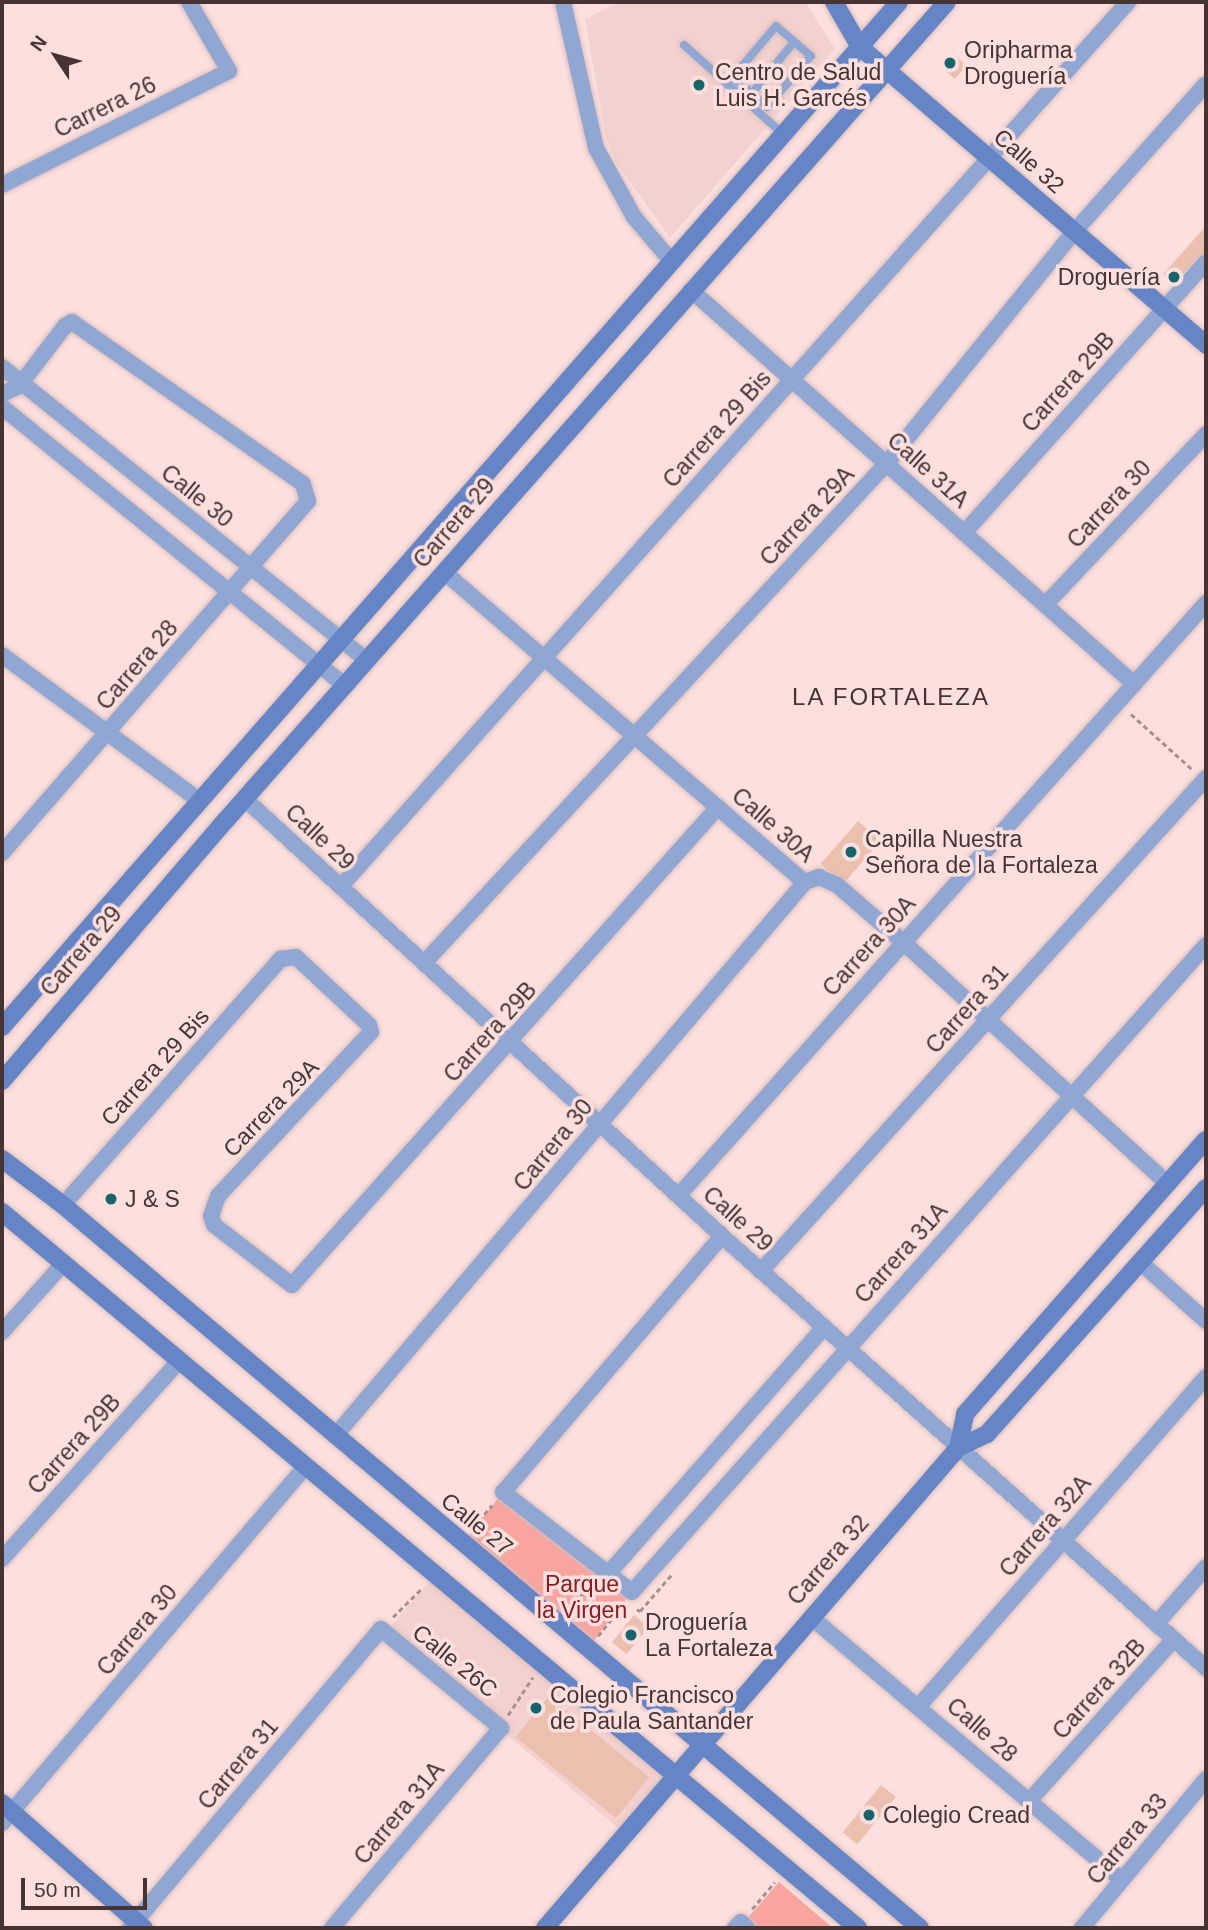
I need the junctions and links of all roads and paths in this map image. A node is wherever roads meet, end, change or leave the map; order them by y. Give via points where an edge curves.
1 (189, 2) edge
2 (565, 2) edge
3 (834, 2) edge
4 (899, 2) edge
5 (947, 2) edge
6 (1128, 2) edge
7 (794, 41) junction
8 (684, 45) dead end
9 (860, 47) junction
10 (885, 70) junction
11 (730, 80) junction
12 (1206, 84) edge
13 (752, 93) junction
14 (783, 134) junction
15 (988, 158) junction
16 (2, 186) edge
17 (1074, 232) junction
18 (672, 262) junction
19 (1206, 262) edge
20 (691, 290) junction
21 (1164, 309) junction
22 (1206, 345) edge
23 (2, 367) edge
24 (792, 380) junction
25 (21, 383) junction
26 (2, 394) edge
27 (2, 407) edge
28 (1206, 435) edge
29 (886, 464) junction
30 (964, 533) junction
31 (252, 569) junction
32 (444, 572) junction
33 (229, 596) junction
34 (1206, 603) edge
35 (1045, 605) junction
36 (341, 640) junction
37 (2, 655) edge
38 (543, 657) junction
39 (366, 660) junction
40 (318, 666) junction
41 (1134, 684) junction
42 (344, 685) junction
43 (1118, 702) junction
44 (107, 734) junction
45 (635, 736) junction
46 (1205, 779) edge
47 (245, 799) junction
48 (200, 801) junction
49 (718, 807) junction
50 (2, 853) edge
51 (805, 882) junction
52 (341, 886) junction
53 (903, 942) junction
54 (1206, 945) edge
55 (424, 963) junction
56 (988, 1019) junction
57 (369, 1025) joint
58 (2, 1027) edge
59 (512, 1043) junction
60 (2, 1081) edge
61 (1073, 1095) junction
62 (600, 1123) junction
63 (1206, 1140) edge
64 (2, 1159) edge
65 (1167, 1184) junction
66 (1206, 1188) edge
67 (679, 1195) junction
68 (63, 1205) junction
69 (2, 1212) edge
70 (722, 1236) junction
71 (1140, 1262) junction
72 (64, 1263) junction
73 (761, 1271) junction
74 (292, 1285) joint
75 (1206, 1321) edge
76 (824, 1327) junction
77 (2, 1332) edge
78 (847, 1347) junction
79 (180, 1360) junction
80 (1206, 1377) edge
81 (335, 1436) junction
82 (958, 1448) junction
83 (306, 1466) junction
84 (503, 1492) junction
85 (480, 1519) dead end
86 (1062, 1540) junction
87 (2, 1559) edge
88 (1206, 1567) edge
89 (676, 1569) dead end
90 (606, 1572) junction
91 (427, 1583) dead end
92 (629, 1596) junction
93 (811, 1617) junction
94 (559, 1623) junction
95 (1156, 1624) junction
96 (380, 1629) junction
97 (1174, 1639) junction
98 (588, 1648) junction
99 (1206, 1668) edge
100 (535, 1674) dead end
101 (919, 1706) junction
102 (500, 1728) junction
103 (701, 1745) junction
104 (675, 1775) junction
105 (1206, 1779) edge
106 (1030, 1800) junction
107 (5, 1812) edge
108 (778, 1878) dead end
109 (1122, 1880) junction
110 (137, 1926) edge
111 (741, 1926) edge
112 (332, 1928) edge
113 (545, 1928) edge
114 (858, 1928) edge
115 (920, 1928) edge
116 (1082, 1928) edge

1 - 16 street, Carrera 26 via 229,71
2 - 18 street via 587,119 602,161 634,217
3 - 9 street, Calle 32
4 - 9 street, Carrera 29
5 - 10 street, Carrera 29
6 - 15 street, Carrera 29 Bis
7 - 11 lane via 776,26
7 - 13 lane
7 - 13 lane via 811,56 767,107
8 - 11 lane
9 - 10 street, Calle 32
9 - 14 street, Carrera 29
10 - 15 street, Calle 32
10 - 20 street, Carrera 29
11 - 13 lane
11 - 14 lane
12 - 17 street, Carrera 29A
14 - 18 street, Carrera 29
15 - 17 street, Calle 32
15 - 24 street, Carrera 29 Bis
17 - 21 street, Calle 32
17 - 29 street, Carrera 29A
18 - 36 street, Carrera 29
19 - 21 street, Carrera 29B
20 - 24 street, Calle 31A
20 - 32 street, Carrera 29
21 - 22 street, Calle 32
21 - 30 street, Carrera 29B
23 - 25 street, Calle 30
24 - 29 street, Calle 31A
24 - 38 street, Carrera 29 Bis
25 - 26 street
25 - 31 street, Calle 30
25 - 31 street, Carrera 28 via 72,322 303,484 307,508
27 - 33 street
28 - 35 street, Carrera 30
29 - 30 street, Calle 31A
29 - 45 street, Carrera 29A
30 - 35 street, Calle 31A
31 - 33 street, Carrera 28
31 - 36 street, Calle 30
32 - 38 street, Calle 30A
32 - 39 street, Carrera 29
33 - 40 street
33 - 44 street, Carrera 28
34 - 41 street, Carrera 30A
35 - 41 street, Calle 31A
36 - 39 street, Calle 30
36 - 40 street, Carrera 29
37 - 44 street
38 - 45 street, Calle 30A
38 - 52 street, Carrera 29 Bis
39 - 42 street, Carrera 29
40 - 42 street
40 - 48 street, Carrera 29
41 - 43 street, Carrera 30A
42 - 47 street, Carrera 29
43 - 46 path
43 - 53 street, Carrera 30A
44 - 48 street
44 - 50 street, Carrera 28
45 - 49 street, Calle 30A
45 - 55 street, Carrera 29A
46 - 56 street, Carrera 31
47 - 52 street, Calle 29
47 - 60 street, Carrera 29
48 - 58 street, Carrera 29
49 - 51 street, Calle 30A
49 - 59 street, Carrera 29B
51 - 53 street, Calle 30A via 819,877 837,885
51 - 62 street, Carrera 30
52 - 55 street, Calle 29
53 - 56 street, Calle 30A
53 - 67 street, Carrera 30A
54 - 61 street, Carrera 31A
55 - 59 street, Calle 29
56 - 61 street, Calle 30A
56 - 73 street, Carrera 31
57 - 68 street, Carrera 29 Bis via 296,957 281,959
57 - 74 street, Carrera 29A via 368,1040 218,1196 211,1216 214,1225
59 - 62 street, Calle 29
59 - 74 street, Carrera 29B
61 - 65 street, Calle 30A
61 - 78 street, Carrera 31A
62 - 67 street, Calle 29
62 - 81 street, Carrera 30
63 - 65 street, Carrera 32
64 - 68 street, Calle 27
65 - 82 street, Carrera 32 via 965,1414
66 - 71 street, Carrera 32
67 - 70 street, Calle 29
68 - 81 street, Calle 27
69 - 72 street
70 - 73 street, Calle 29
70 - 84 street
71 - 75 street
71 - 82 street, Carrera 32 via 987,1434
72 - 77 street
72 - 79 street
73 - 76 street, Calle 29
76 - 78 street, Calle 29
76 - 90 street
78 - 82 street, Calle 29
78 - 92 street, Carrera 31A
79 - 83 street
79 - 87 street, Carrera 29B
80 - 86 street, Carrera 32A
81 - 94 street, Calle 27
82 - 86 street, Calle 29
82 - 93 street, Carrera 32
83 - 104 street
83 - 107 street, Carrera 30
84 - 85 path
84 - 90 street
86 - 95 street, Calle 29
86 - 101 street, Carrera 32A
88 - 95 street, Carrera 32B
89 - 92 path via 640,1611
90 - 92 street
90 - 94 path
91 - 96 path
92 - 98 path
93 - 101 street, Calle 28
93 - 103 street, Carrera 32
94 - 98 street, Calle 27
95 - 97 street, Calle 29
96 - 102 street, Calle 26C
96 - 110 street, Carrera 31
97 - 99 street, Calle 29
97 - 106 street, Carrera 32B
98 - 103 street, Calle 27
100 - 102 path
101 - 106 street, Calle 28
102 - 112 street, Carrera 31A
103 - 104 street, Carrera 32
103 - 115 street, Calle 27
104 - 113 street, Carrera 32
104 - 114 street
105 - 109 street, Carrera 33
106 - 109 street, Calle 28
107 - 110 street
108 - 111 path
109 - 116 street, Carrera 33

